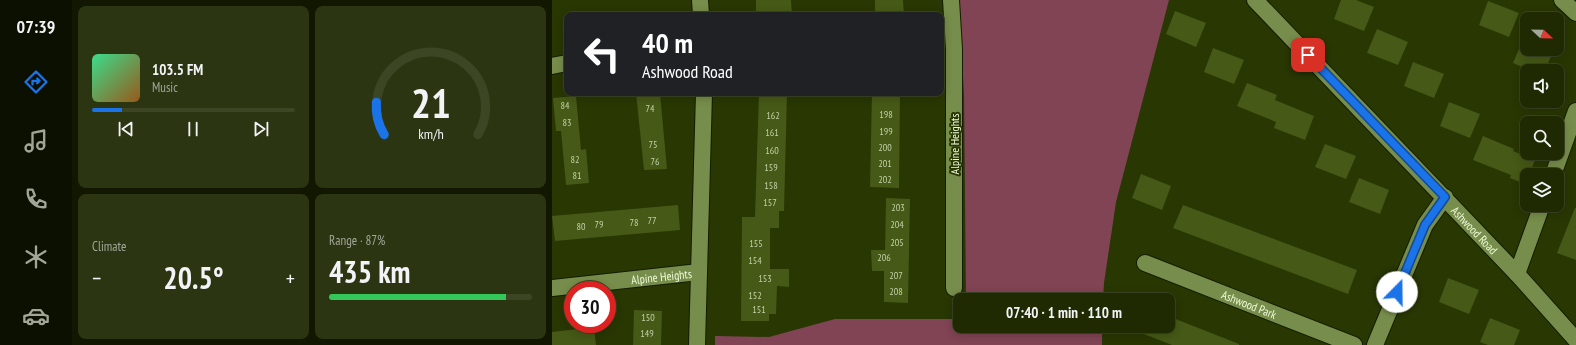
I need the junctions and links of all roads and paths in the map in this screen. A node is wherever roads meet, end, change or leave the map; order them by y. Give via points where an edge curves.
1 (700, 0) edge
2 (951, 0) edge
3 (1255, 0) edge
4 (1562, 0) edge
5 (701, 12) edge
6 (1576, 13) edge
7 (564, 64) edge
8 (552, 66) edge
9 (704, 96) edge
10 (1576, 111) edge
11 (1556, 168) edge
12 (1445, 197) junction
13 (1540, 212) edge
14 (1145, 263) dead end
15 (699, 272) junction
16 (1518, 274) junction
17 (552, 288) edge
18 (954, 288) dead end
19 (1576, 340) edge
20 (697, 345) edge
21 (1354, 345) edge
22 (1375, 345) edge

1 - 5 street
2 - 18 street, Alpine Heights via 954,50
3 - 12 street, Ashwood Road
4 - 6 street
7 - 8 street
9 - 15 street, Alpine Heights
10 - 11 street
12 - 16 street, Ashwood Road
12 - 22 street via 1425,225
13 - 16 street
14 - 21 street, Ashwood Park
15 - 17 street, Alpine Heights
15 - 20 street, Alpine Heights
16 - 19 street, Ashwood Road

